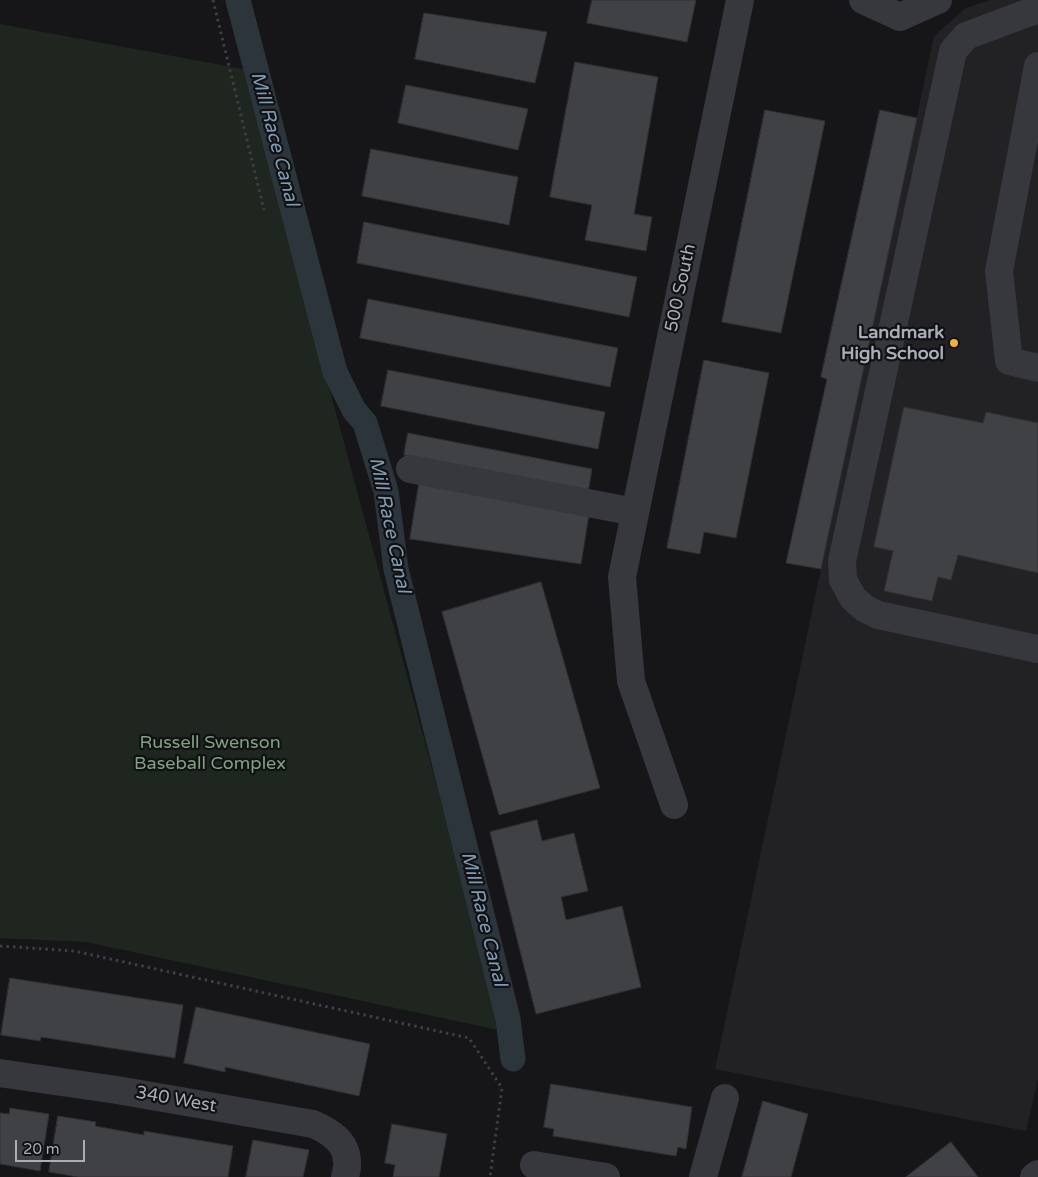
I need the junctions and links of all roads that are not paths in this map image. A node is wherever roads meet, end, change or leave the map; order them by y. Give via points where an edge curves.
1 (740, 0) edge
2 (863, 0) edge
3 (938, 0) edge
4 (1038, 9) edge
5 (1038, 66) edge
6 (1038, 368) edge
7 (410, 469) dead end
8 (635, 512) junction
9 (1038, 649) edge
10 (674, 805) dead end
11 (0, 1073) edge
12 (725, 1098) dead end
13 (534, 1165) dead end
14 (1038, 1174) edge
15 (345, 1177) edge
16 (606, 1177) edge
17 (703, 1177) edge
18 (1034, 1177) edge

1 - 8 street, 500 South
2 - 3 street via 900,17
4 - 9 street via 966,36 953,51 842,561 843,580 854,598 878,615
5 - 6 street via 999,271 1009,361
7 - 8 street
8 - 10 street, 500 South via 622,577 631,680
11 - 15 street, 340 West via 313,1124 326,1129 343,1146 347,1160
12 - 17 street
13 - 16 street
14 - 18 street

